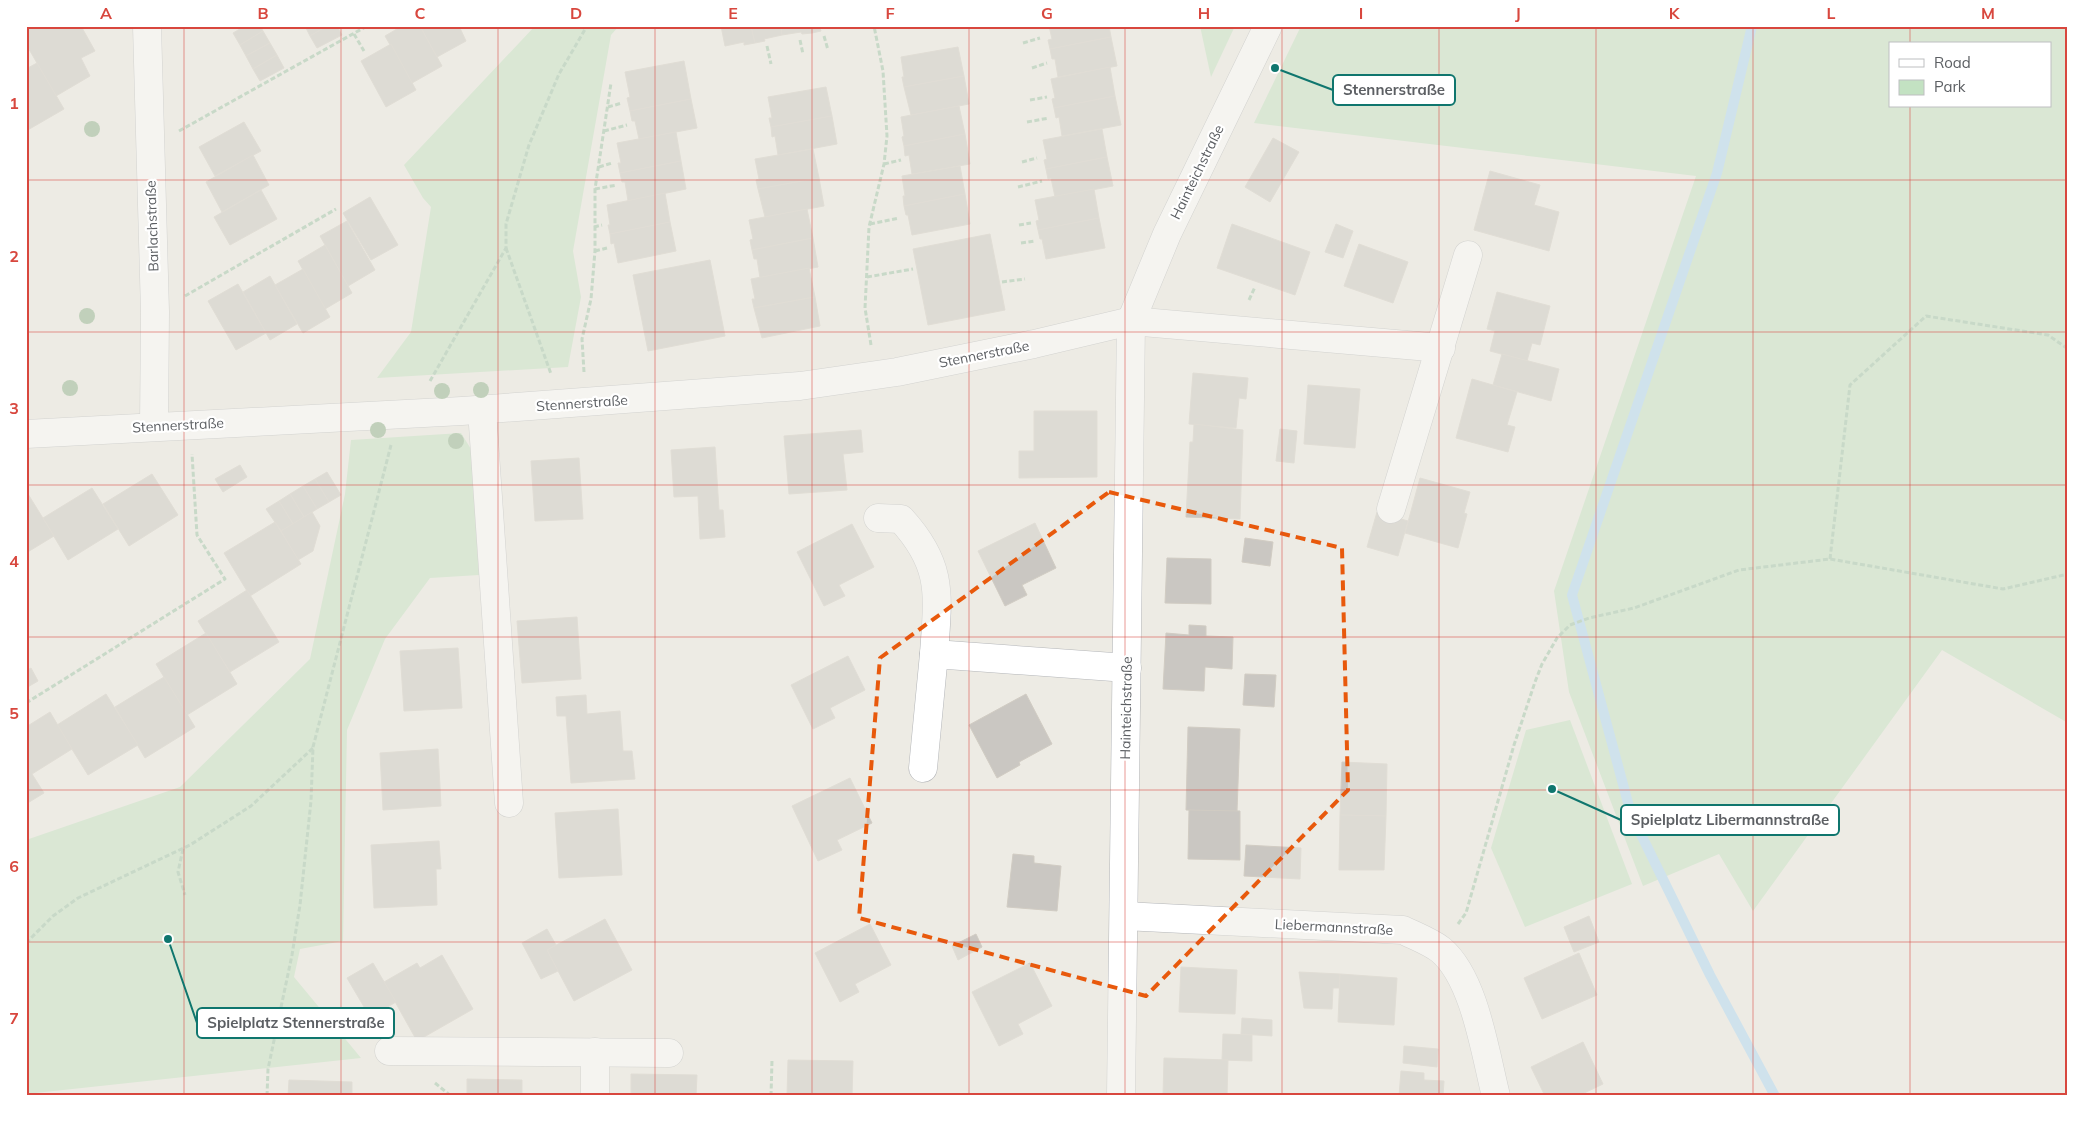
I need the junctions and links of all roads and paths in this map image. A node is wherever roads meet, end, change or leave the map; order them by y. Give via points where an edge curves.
1 (147, 26) edge
2 (366, 26) edge
3 (587, 26) edge
4 (874, 26) edge
5 (1268, 26) edge
6 (354, 34) junction
7 (824, 36) dead end
8 (1040, 38) dead end
9 (800, 40) dead end
10 (1023, 43) dead end
11 (767, 46) dead end
12 (828, 50) dead end
13 (364, 51) dead end
14 (804, 54) dead end
15 (1047, 63) dead end
16 (771, 64) dead end
17 (1032, 68) dead end
18 (612, 83) dead end
19 (1046, 97) dead end
20 (1030, 100) dead end
21 (622, 103) dead end
22 (608, 107) junction
23 (1049, 118) dead end
24 (1027, 122) dead end
25 (627, 125) dead end
26 (604, 130) junction
27 (149, 148) junction
28 (1037, 158) dead end
29 (901, 160) dead end
30 (1022, 162) dead end
31 (612, 163) dead end
32 (884, 164) junction
33 (598, 167) junction
34 (1042, 181) dead end
35 (617, 184) dead end
36 (1018, 187) dead end
37 (595, 189) junction
38 (336, 209) dead end
39 (899, 218) dead end
40 (1031, 223) dead end
41 (870, 224) junction
42 (602, 225) dead end
43 (1019, 225) dead end
44 (594, 227) junction
45 (1035, 241) dead end
46 (1021, 243) dead end
47 (506, 248) junction
48 (607, 248) dead end
49 (594, 251) junction
50 (1468, 255) dead end
51 (913, 269) dead end
52 (867, 277) junction
53 (1025, 279) dead end
54 (1002, 282) dead end
55 (155, 312) junction
56 (1131, 321) junction
57 (1441, 348) junction
58 (2068, 349) edge
59 (878, 375) junction
60 (430, 381) dead end
61 (574, 404) junction
62 (482, 410) junction
63 (190, 424) junction
64 (154, 426) junction
65 (26, 434) edge
66 (391, 444) dead end
67 (1391, 509) dead end
68 (878, 518) dead end
69 (1830, 559) junction
70 (2068, 574) edge
71 (934, 654) junction
72 (1127, 668) junction
73 (26, 703) edge
74 (313, 748) junction
75 (923, 768) dead end
76 (509, 803) dead end
77 (183, 848) junction
78 (185, 894) dead end
79 (1124, 916) junction
80 (26, 943) edge
81 (1440, 950) junction
82 (389, 1051) dead end
83 (595, 1052) junction
84 (670, 1052) dead end
85 (772, 1060) dead end
86 (267, 1096) edge
87 (595, 1096) edge
88 (771, 1096) edge
89 (1121, 1096) edge
90 (1496, 1096) edge

1 - 27 street, Barlachstraße
2 - 6 path
3 - 47 path via 559,74 529,145 506,224
4 - 32 path via 883,71 887,136
5 - 56 street, Hainteichstraße via 1167,234
6 - 13 path
6 - 27 path
7 - 12 path
8 - 10 path
9 - 14 path
11 - 16 path
15 - 17 path
18 - 22 path
19 - 20 path
21 - 22 path
22 - 26 path
23 - 24 path
25 - 26 path
26 - 33 path
27 - 55 street, Barlachstraße
28 - 30 path
29 - 32 path
31 - 33 path
32 - 41 path
33 - 37 path
34 - 36 path
35 - 37 path
37 - 44 path
38 - 55 path
39 - 41 path
40 - 43 path
41 - 52 path
42 - 44 path
44 - 49 path
45 - 46 path
47 - 60 path
47 - 61 path
48 - 49 path
49 - 61 path via 591,299
50 - 57 street
51 - 52 path
52 - 59 path via 867,325
53 - 54 path
55 - 64 street, Barlachstraße
56 - 57 street
56 - 59 street, Stennerstraße
56 - 72 street, Hainteichstraße
57 - 67 street
58 - 69 path via 2048,335 1926,316 1850,385
59 - 61 street, Stennerstraße via 744,392
61 - 62 street, Stennerstraße
62 - 63 street, Stennerstraße
62 - 76 street
63 - 64 street, Stennerstraße
63 - 73 path via 197,535 225,580
64 - 65 street, Stennerstraße
66 - 74 path
68 - 71 street via 901,519 917,536 928,557 938,595
69 - 70 path via 2003,589
69 - 81 path via 1739,570 1634,608 1570,625 1557,638 1542,664 1514,745 1466,913
71 - 72 street
71 - 75 street
72 - 79 street, Hainteichstraße
74 - 77 path via 251,806
74 - 86 path via 300,905 268,1069
77 - 78 path via 178,872
77 - 80 path via 78,898 53,916
79 - 81 street, Liebermannstraße via 1403,930
79 - 89 street, Hainteichstraße
81 - 90 street, Liebermannstraße via 1464,979
82 - 83 street
83 - 84 street
83 - 87 street
85 - 88 path

